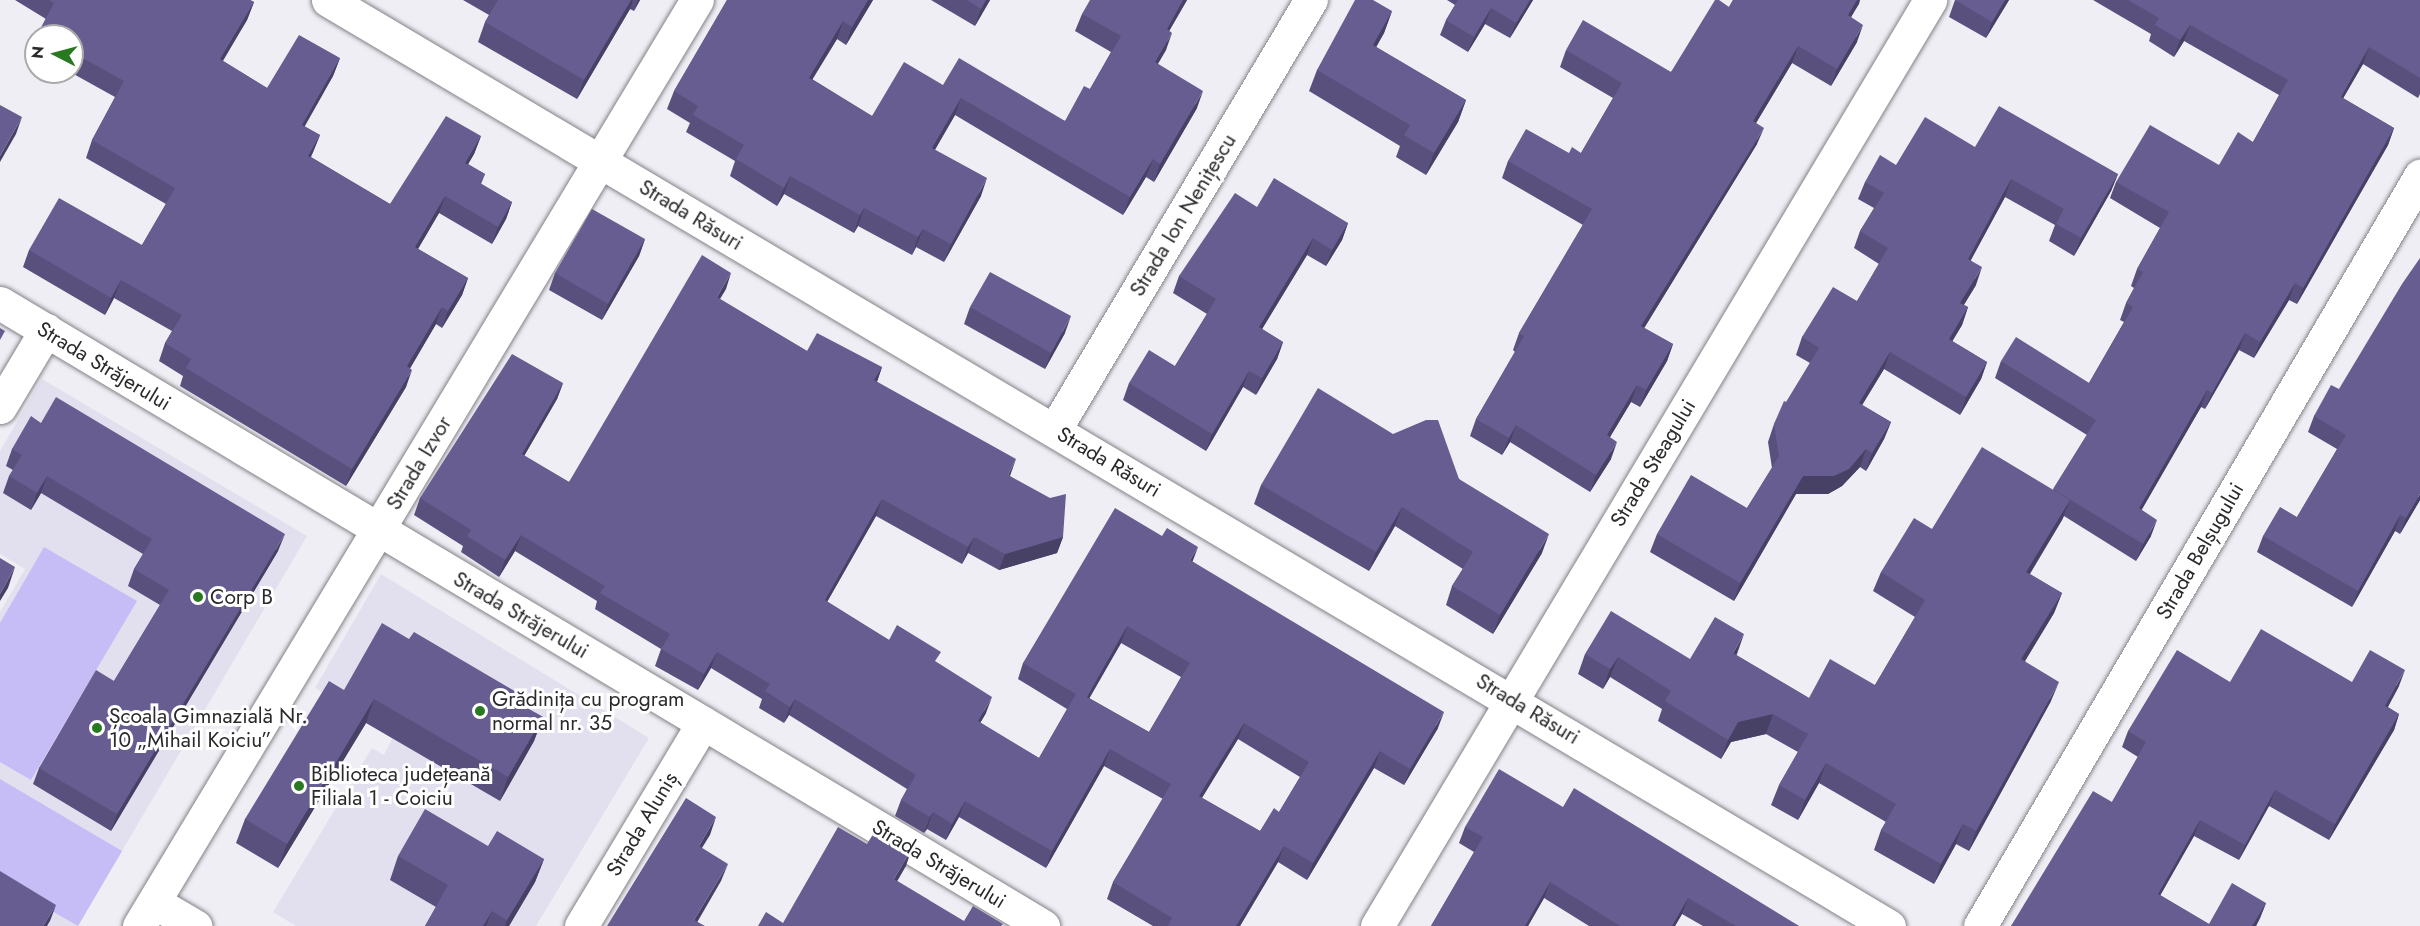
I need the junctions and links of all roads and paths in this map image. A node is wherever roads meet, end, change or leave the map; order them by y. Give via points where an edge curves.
1 (328, 0) edge
2 (697, 0) edge
3 (1311, 0) edge
4 (1930, 0) edge
5 (601, 162) junction
6 (2420, 176) edge
7 (0, 303) edge
8 (46, 330) junction
9 (0, 407) edge
10 (1054, 429) junction
11 (378, 531) junction
12 (1511, 699) junction
13 (703, 723) junction
14 (146, 914) edge
15 (195, 926) edge
16 (581, 926) edge
17 (1043, 926) edge
18 (1377, 926) edge
19 (1889, 926) edge
20 (1980, 926) edge

1 - 5 street, Strada Răsuri
2 - 5 street, Strada Izvor
3 - 10 street, Strada Ion Nenițescu
4 - 12 street, Strada Steagului
5 - 10 street, Strada Răsuri
5 - 11 street, Strada Izvor
6 - 20 street, Strada Belșugului
7 - 8 street, Strada Străjerului
8 - 9 street
8 - 11 street, Strada Străjerului
10 - 12 street, Strada Răsuri
11 - 13 street, Strada Străjerului
11 - 14 street, Strada Izvor
12 - 18 street, Strada Steagului
12 - 19 street, Strada Răsuri
13 - 16 street, Strada Aluniș
13 - 17 street, Strada Străjerului
14 - 15 street

